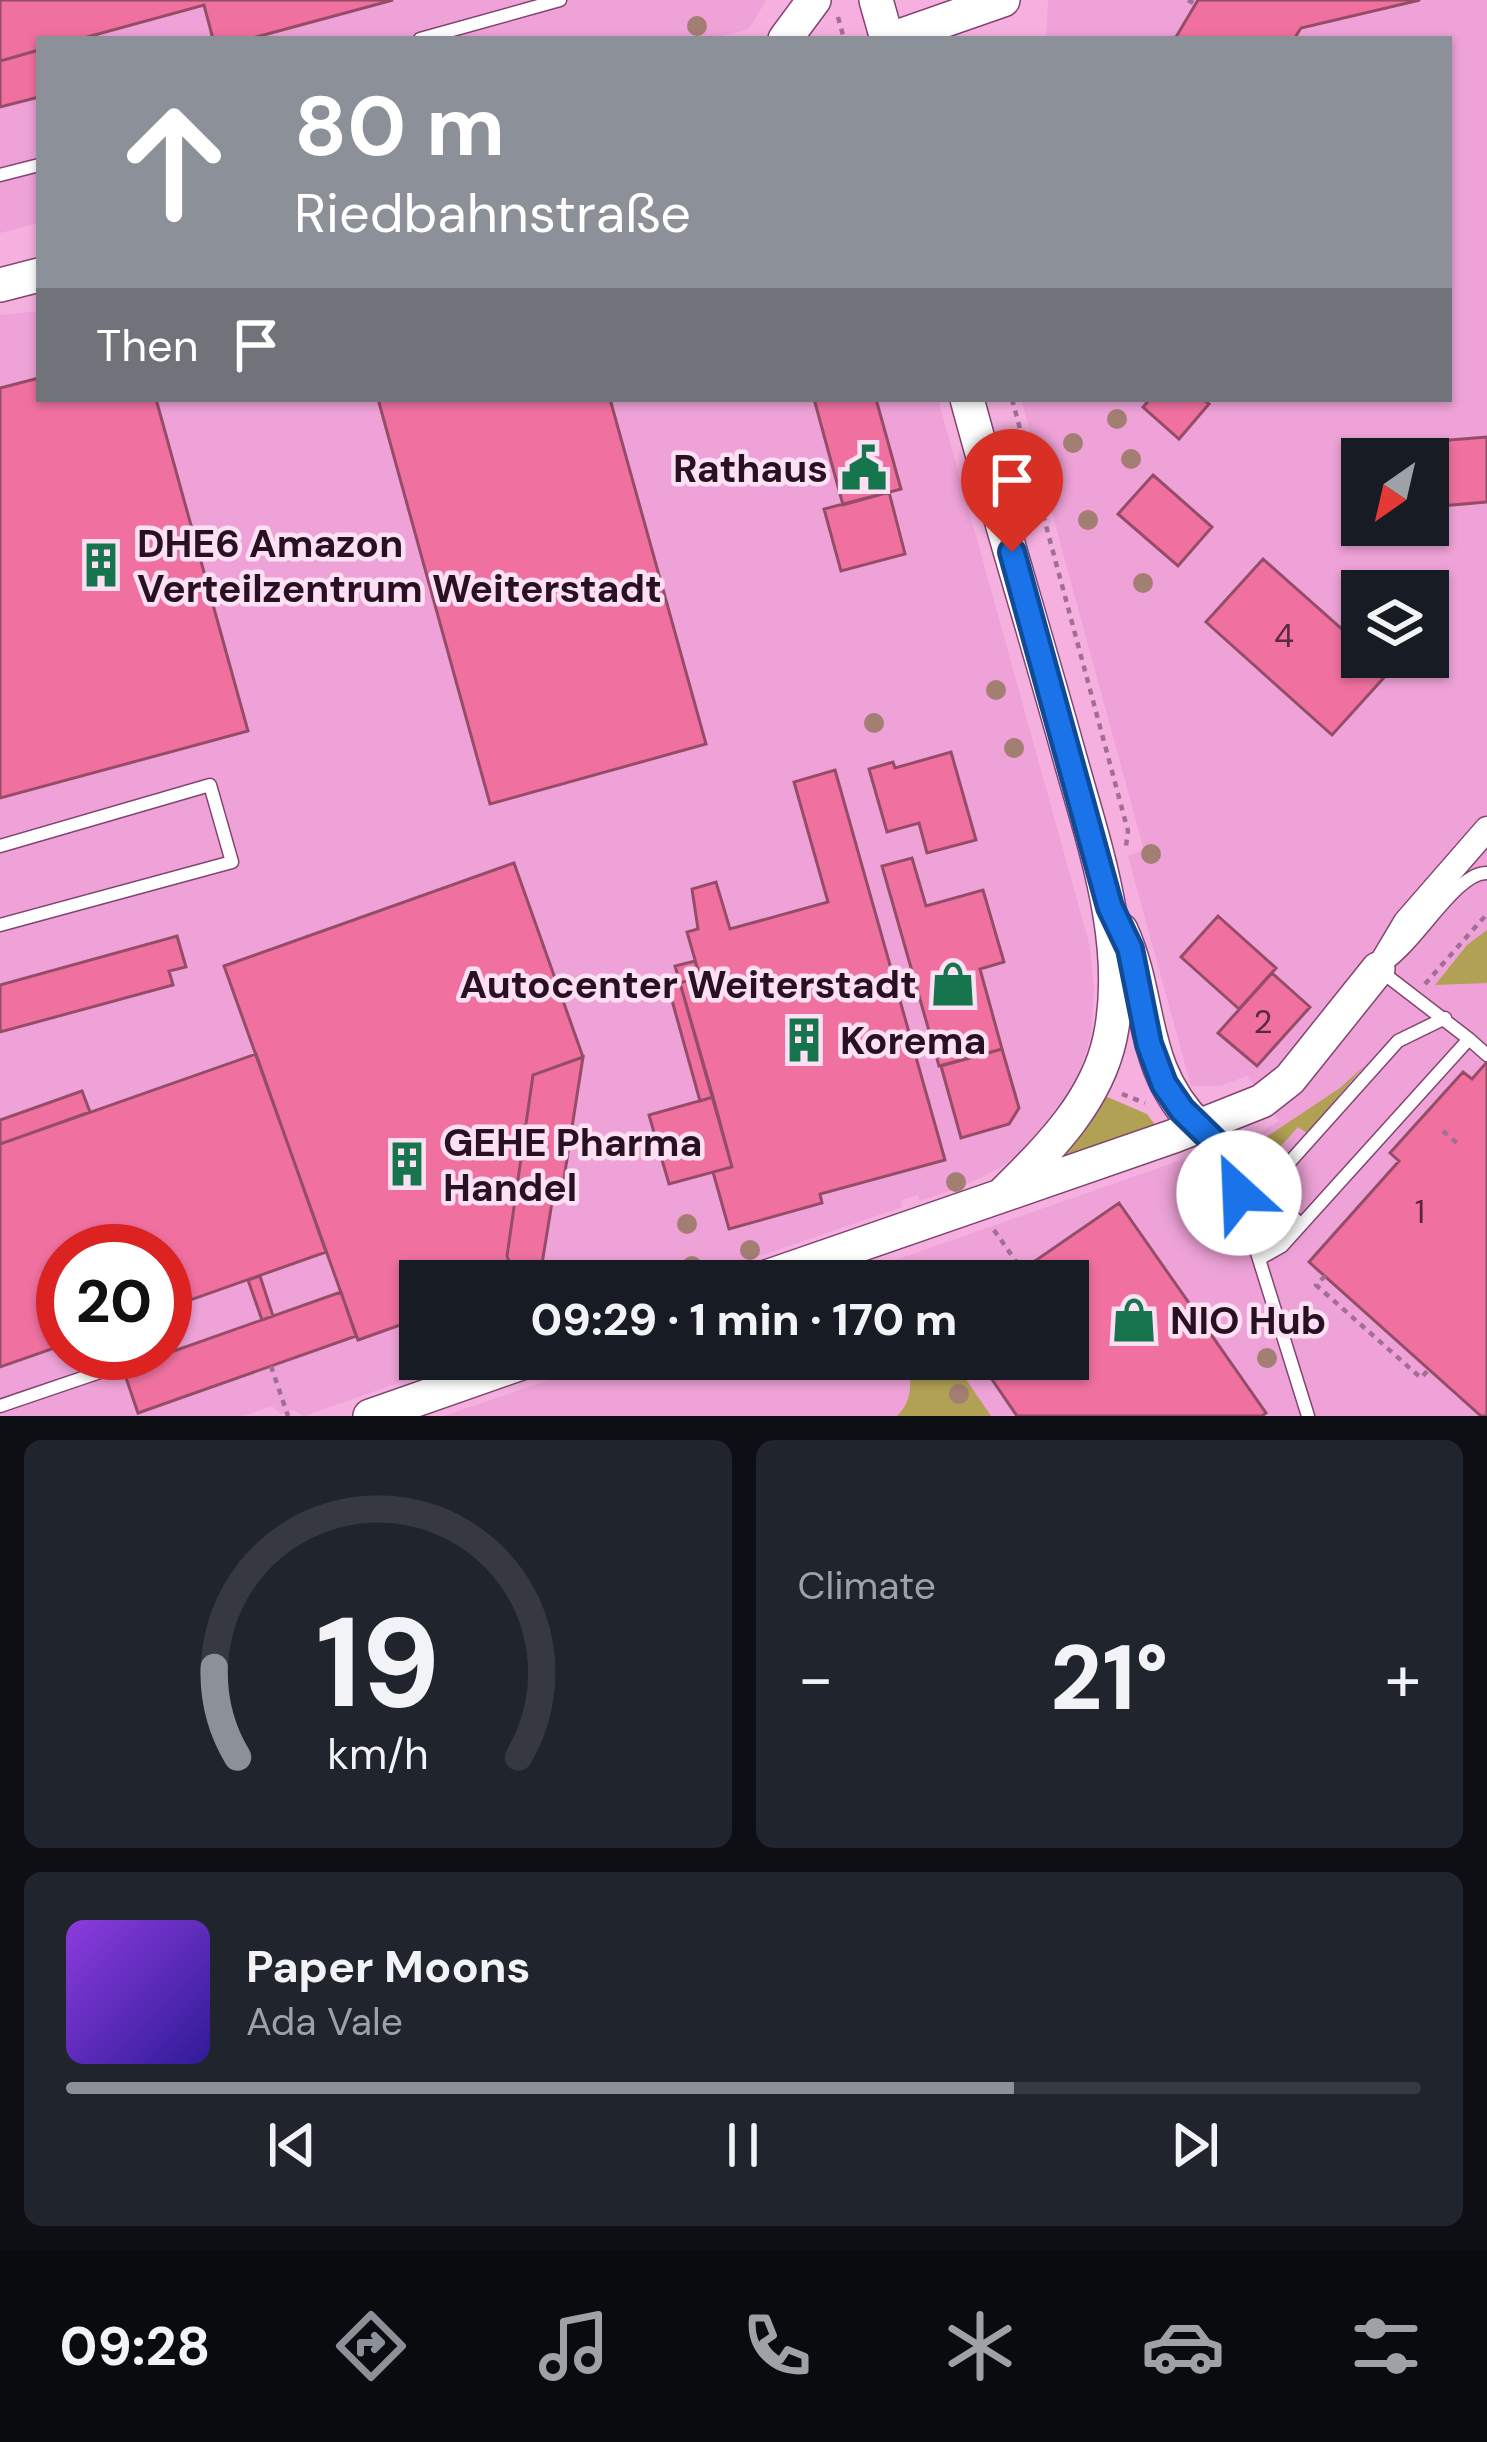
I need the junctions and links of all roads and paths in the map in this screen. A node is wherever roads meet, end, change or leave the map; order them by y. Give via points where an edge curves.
1 (560, 0) edge
2 (814, 0) edge
3 (876, 0) edge
4 (1003, 0) edge
5 (431, 36) edge
6 (788, 36) edge
7 (888, 36) edge
8 (898, 36) edge
9 (36, 166) edge
10 (0, 176) edge
11 (36, 282) edge
12 (0, 285) edge
13 (968, 402) edge
14 (1013, 402) edge
15 (1486, 831) edge
16 (0, 846) edge
17 (1123, 853) dead end
18 (1487, 873) edge
19 (1110, 907) junction
20 (0, 925) edge
21 (1378, 969) junction
22 (1444, 1018) junction
23 (1468, 1040) junction
24 (1487, 1055) edge
25 (1198, 1126) junction
26 (1443, 1131) dead end
27 (1457, 1143) dead end
28 (989, 1199) junction
29 (1301, 1225) junction
30 (1259, 1259) junction
31 (815, 1260) edge
32 (1017, 1260) edge
33 (1324, 1276) dead end
34 (1363, 1327) junction
35 (1353, 1337) dead end
36 (271, 1366) dead end
37 (1429, 1369) dead end
38 (77, 1380) edge
39 (473, 1380) edge
40 (0, 1406) edge
41 (288, 1416) edge
42 (370, 1416) edge
43 (1308, 1416) edge

1 - 5 lane
2 - 6 main road
3 - 7 main road
4 - 8 main road
9 - 10 lane
11 - 12 main road
13 - 19 main road
14 - 17 path via 1128,831
15 - 21 street via 1406,922
16 - 20 lane via 210,785 232,862
18 - 21 lane via 1470,876 1402,956
19 - 25 main road via 1130,949 1155,1063
19 - 28 main road via 1112,1017 1099,1070 1060,1135
21 - 22 lane
21 - 25 main road via 1282,1087
22 - 23 lane
22 - 29 lane via 1398,1041 1279,1174 1275,1199
23 - 24 lane
23 - 29 lane
25 - 28 main road
25 - 30 lane via 1228,1160
26 - 27 path
28 - 31 main road
28 - 32 path
29 - 30 lane
30 - 43 lane
33 - 34 path via 1316,1285
34 - 35 path
34 - 37 path via 1421,1378
36 - 41 path
38 - 40 lane
39 - 42 main road

